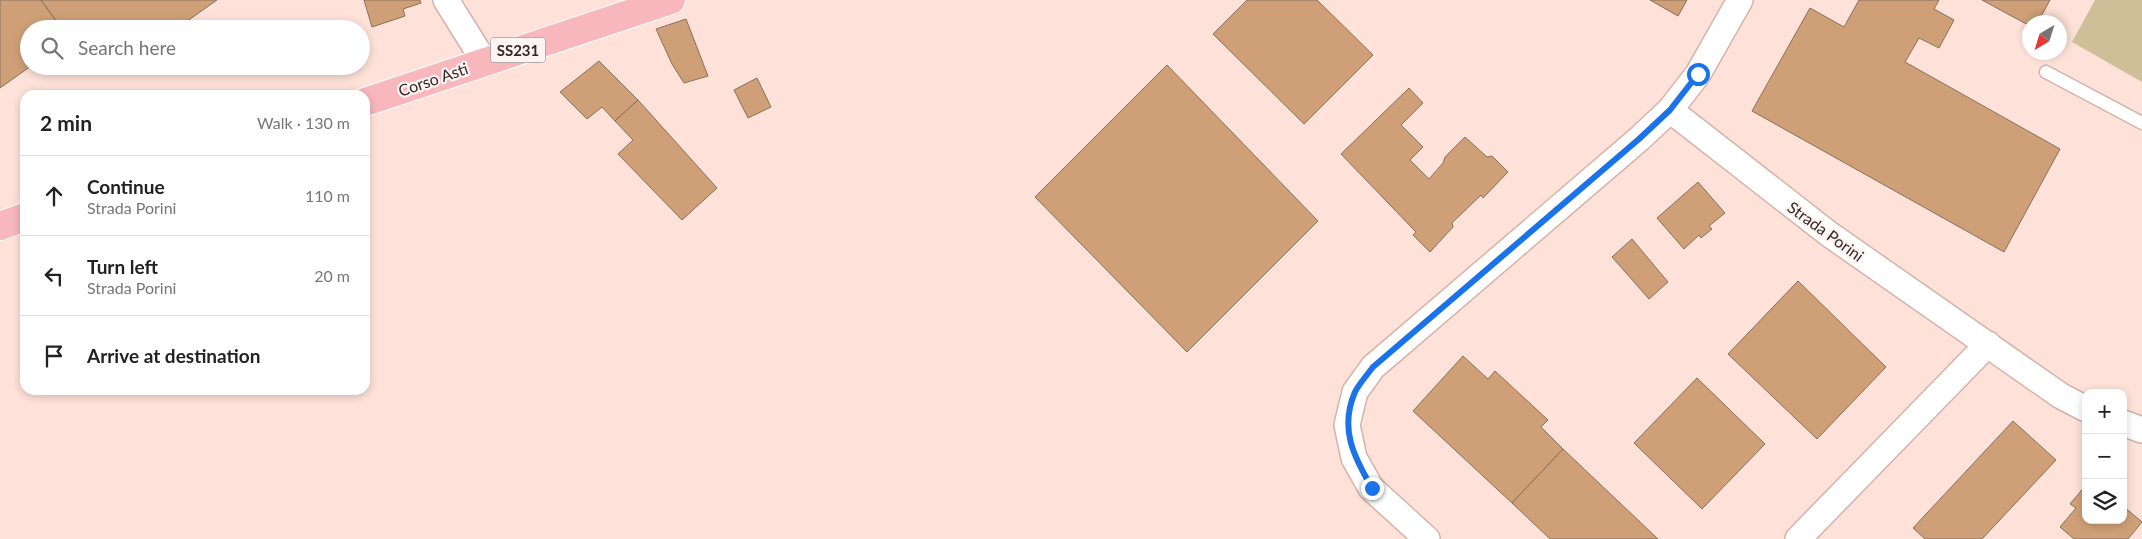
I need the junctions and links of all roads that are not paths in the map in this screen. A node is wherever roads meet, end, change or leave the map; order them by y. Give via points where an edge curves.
1 (446, 0) edge
2 (671, 0) edge
3 (1740, 0) edge
4 (484, 61) junction
5 (2046, 72) dead end
6 (370, 100) edge
7 (1670, 110) junction
8 (2142, 124) edge
9 (20, 219) edge
10 (0, 226) edge
11 (1988, 344) junction
12 (2082, 407) edge
13 (2127, 424) edge
14 (2142, 430) edge
15 (1427, 539) edge
16 (1798, 539) edge

1 - 4 street
2 - 4 main road, Corso Asti / SS231
3 - 7 street via 1698,74
4 - 6 main road, Corso Asti / SS231
5 - 8 lane
7 - 11 street, Strada Porini via 1829,234
7 - 15 street via 1373,367 1355,392 1347,426 1354,458 1372,488
9 - 10 main road
11 - 12 street, Strada Porini via 2061,396
11 - 16 street
13 - 14 street

